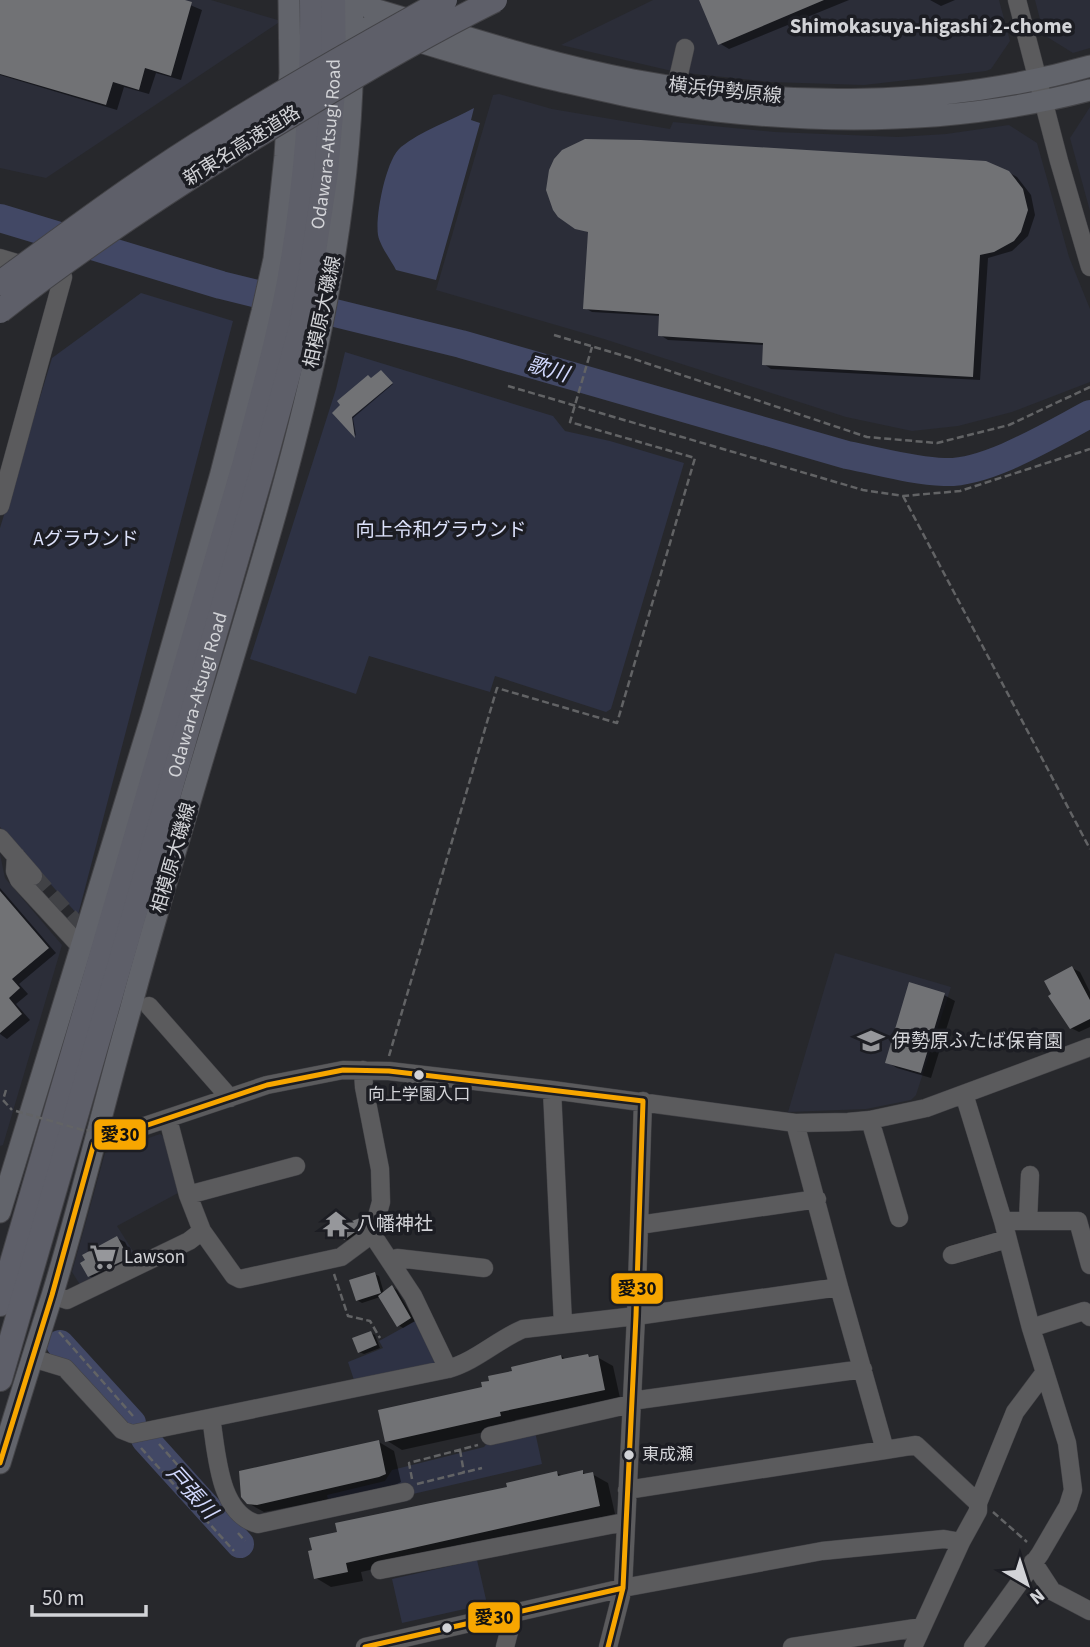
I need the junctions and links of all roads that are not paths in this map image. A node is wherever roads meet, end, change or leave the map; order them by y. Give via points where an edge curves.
1 (289, 0) edge
2 (312, 0) edge
3 (333, 0) edge
4 (445, 0) edge
5 (495, 0) edge
6 (1017, 0) edge
7 (362, 11) edge
8 (685, 48) dead end
9 (1090, 66) edge
10 (1038, 79) junction
11 (676, 87) junction
12 (1090, 90) edge
13 (1043, 101) junction
14 (0, 258) edge
15 (1090, 267) edge
16 (302, 268) junction
17 (0, 283) edge
18 (0, 311) edge
19 (291, 323) junction
20 (0, 506) edge
21 (0, 838) edge
22 (16, 856) junction
23 (33, 876) tunnel mouth
24 (80, 946) junction
25 (149, 1006) dead end
26 (1090, 1047) edge
27 (363, 1070) junction
28 (552, 1090) junction
29 (964, 1094) junction
30 (230, 1098) junction
31 (643, 1101) junction
32 (168, 1119) junction
33 (870, 1120) junction
34 (795, 1123) junction
35 (94, 1143) junction
36 (7, 1165) edge
37 (293, 1172) dead end
38 (1030, 1175) dead end
39 (188, 1195) junction
40 (817, 1199) junction
41 (892, 1209) dead end
42 (0, 1212) edge
43 (1084, 1215) edge
44 (1003, 1221) junction
45 (1028, 1221) junction
46 (639, 1225) junction
47 (202, 1231) junction
48 (372, 1234) junction
49 (1007, 1239) junction
50 (952, 1255) dead end
51 (391, 1262) junction
52 (1090, 1265) edge
53 (484, 1268) dead end
54 (839, 1287) junction
55 (52, 1295) junction
56 (0, 1304) edge
57 (636, 1316) junction
58 (1090, 1317) edge
59 (563, 1324) junction
60 (1031, 1328) junction
61 (32, 1358) junction
62 (863, 1368) junction
63 (448, 1369) junction
64 (1045, 1373) junction
65 (0, 1379) edge
66 (631, 1402) junction
67 (211, 1418) junction
68 (490, 1436) road end
69 (885, 1450) junction
70 (0, 1463) edge
71 (409, 1489) road end
72 (627, 1490) junction
73 (978, 1503) junction
74 (625, 1522) junction
75 (961, 1542) junction
76 (1037, 1558) junction
77 (380, 1570) dead end
78 (622, 1588) junction
79 (1090, 1611) edge
80 (510, 1615) junction
81 (922, 1627) junction
82 (365, 1647) edge
83 (505, 1647) edge
84 (608, 1647) edge
85 (792, 1647) edge
86 (913, 1647) edge
87 (973, 1647) edge

1 - 16 main road, 相模原大磯線 via 289,87
2 - 16 highway, Odawara-Atsugi Road
3 - 16 highway, Odawara-Atsugi Road via 334,79 327,159
4 - 17 highway, 新東名高速道路, bridge via 217,132
5 - 18 highway, 新東名高速道路, bridge via 231,151
6 - 10 street
7 - 11 main road, 横浜伊勢原線 via 561,64
7 - 13 main road, 横浜伊勢原線 via 554,80 716,111 881,120
7 - 16 main road, 相模原大磯線 via 353,38 348,149
8 - 11 street
9 - 10 main road, 横浜伊勢原線
10 - 11 main road, 横浜伊勢原線 via 922,96 853,100
10 - 13 street
12 - 13 main road, 横浜伊勢原線
13 - 15 street
14 - 20 street via 63,277
16 - 19 highway, Odawara-Atsugi Road
16 - 19 main road, 相模原大磯線
19 - 24 main road, 相模原大磯線 via 220,477
19 - 35 main road, 相模原大磯線 via 283,485
19 - 56 highway, Odawara-Atsugi Road via 241,475
19 - 65 highway, Odawara-Atsugi Road via 262,471
21 - 22 street
22 - 23 street
22 - 24 street via 19,880
24 - 36 main road, 相模原大磯線
25 - 30 street
26 - 29 street
27 - 28 street
27 - 30 street via 318,1074
27 - 48 street via 380,1169 381,1202
28 - 31 street
28 - 59 street
29 - 33 street
29 - 44 street
30 - 32 street
31 - 34 street
31 - 46 street
32 - 35 street
32 - 39 street
33 - 34 street
33 - 41 street
34 - 40 street
35 - 55 main road, 相模原大磯線
36 - 42 main road, 相模原大磯線
37 - 39 street
38 - 45 street
39 - 47 street
40 - 46 street
40 - 54 street
43 - 45 street
43 - 52 street
44 - 45 street
44 - 49 street
46 - 57 street
47 - 48 street via 240,1279 284,1262 341,1257
47 - 55 street via 67,1300
48 - 51 street
49 - 50 street
49 - 60 street
51 - 53 street via 397,1258
51 - 63 street
54 - 57 street
54 - 62 street
55 - 61 main road, 相模原大磯線
57 - 59 street
57 - 66 street
58 - 60 street via 1084,1311
59 - 63 street via 523,1329 468,1363
60 - 64 street
61 - 67 street via 65,1368 127,1433
61 - 70 main road, 相模原大磯線
62 - 66 street
62 - 69 street
63 - 67 street
64 - 73 street via 1016,1412
64 - 76 street via 1067,1443 1073,1490
66 - 68 street
66 - 72 street
67 - 71 street via 225,1494 248,1522 258,1524
69 - 72 street
69 - 73 street via 916,1445
72 - 74 street
73 - 75 street
74 - 77 street
74 - 78 street
75 - 78 street via 944,1539 822,1551
75 - 81 street
76 - 79 street via 1052,1591
76 - 87 street
78 - 80 street
78 - 84 street
80 - 82 street
80 - 83 street
81 - 85 street
81 - 86 street

